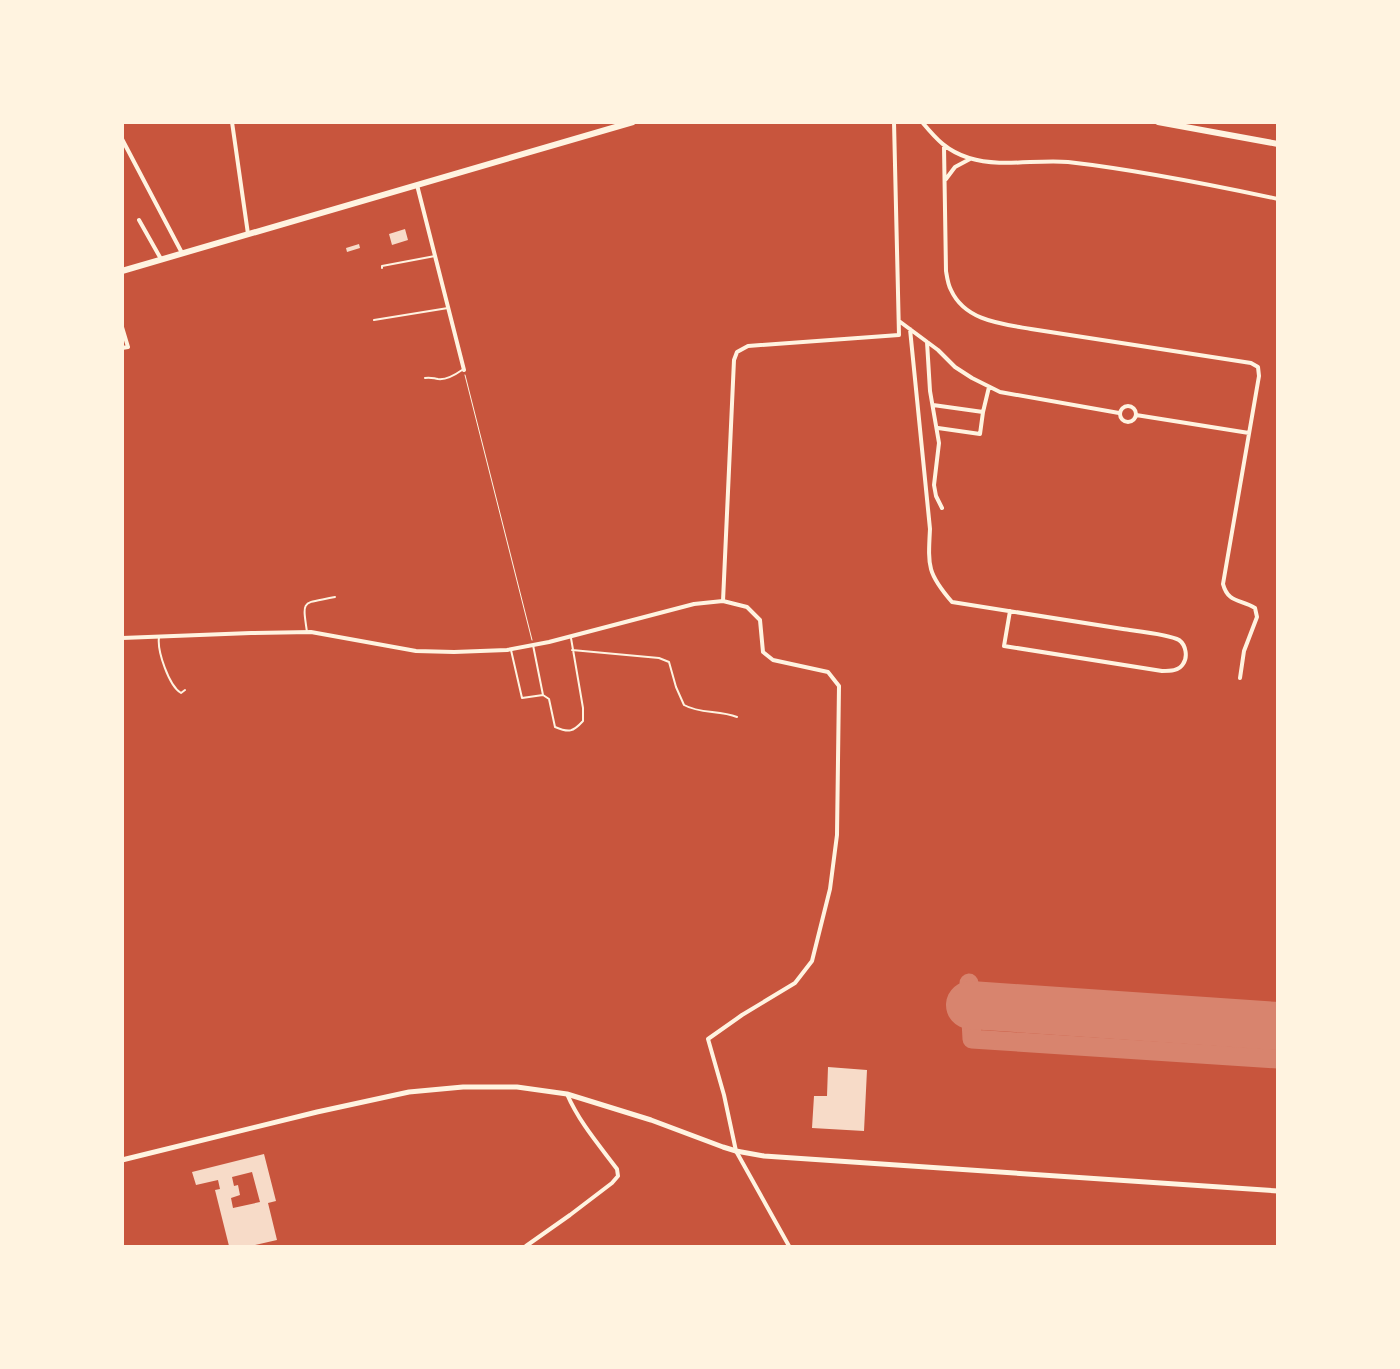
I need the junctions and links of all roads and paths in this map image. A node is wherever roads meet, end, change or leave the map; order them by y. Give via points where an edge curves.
1 (232, 122) edge
2 (632, 122) edge
3 (894, 122) edge
4 (922, 122) edge
5 (1158, 122) edge
6 (122, 139) edge
7 (1278, 144) edge
8 (944, 147) junction
9 (970, 159) junction
10 (945, 181) junction
11 (417, 185) junction
12 (1278, 199) edge
13 (139, 220) dead end
14 (248, 234) junction
15 (182, 253) junction
16 (435, 256) junction
17 (161, 259) junction
18 (382, 268) dead end
19 (122, 271) edge
20 (448, 308) junction
21 (374, 320) dead end
22 (899, 321) junction
23 (122, 327) edge
24 (910, 329) junction
25 (927, 342) junction
26 (122, 348) edge
27 (464, 370) junction
28 (425, 378) dead end
29 (990, 387) junction
30 (933, 405) junction
31 (983, 412) junction
32 (1119, 413) junction
33 (1136, 415) junction
34 (938, 428) junction
35 (1249, 433) junction
36 (942, 508) dead end
37 (335, 597) dead end
38 (723, 601) junction
39 (1010, 611) junction
40 (307, 632) junction
41 (159, 636) junction
42 (571, 636) junction
43 (122, 638) edge
44 (533, 644) junction
45 (510, 649) junction
46 (572, 650) junction
47 (1240, 678) dead end
48 (186, 690) dead end
49 (542, 695) junction
50 (736, 717) dead end
51 (567, 1094) junction
52 (736, 1151) junction
53 (122, 1160) edge
54 (1278, 1191) edge
55 (526, 1246) edge
56 (789, 1246) edge

1 - 14 street
2 - 11 main road
3 - 22 street
4 - 8 street
5 - 7 main road
6 - 15 street
8 - 9 street
8 - 10 street
9 - 10 street via 955,167
9 - 12 street via 1068,162
10 - 35 street via 946,271 950,290 960,304 973,314 995,323 1251,363 1258,367 1259,376
11 - 14 main road
11 - 16 street
13 - 17 street
14 - 15 main road
15 - 17 main road
16 - 18 lane
16 - 20 street
17 - 19 main road
20 - 21 lane
20 - 27 street
22 - 24 street
22 - 38 street via 899,334 748,346 737,352 734,360
23 - 26 street via 128,347
24 - 25 street
24 - 39 street via 933,578 952,602
25 - 29 street via 955,367
25 - 30 street
27 - 28 lane via 439,380
27 - 44 path
29 - 31 street
29 - 32 street via 1017,396
30 - 31 street
30 - 34 street
31 - 34 street via 980,434
32 - 33 street via 1120,418 1128,422
32 - 33 street via 1129,406
33 - 35 street
34 - 36 street via 934,485
35 - 47 street via 1223,584 1225,594 1255,608 1257,617 1244,652
37 - 40 lane via 305,606
38 - 42 street via 694,604
38 - 52 street via 747,607 760,620 763,652 772,660 828,672 839,686 837,835 830,888 812,961 795,983 708,1039
39 - 39 street via 1175,638 1186,651 1186,659 1182,667 1162,672 1004,646
40 - 41 street
40 - 45 street via 416,650
41 - 43 street
41 - 48 lane via 160,655 175,689 181,693
42 - 44 street
42 - 46 lane
44 - 45 street
44 - 49 lane
45 - 49 lane via 522,698
46 - 49 lane via 583,721 575,730 566,732 556,727 549,699
46 - 50 lane via 659,658 669,662 684,705
51 - 52 street
51 - 53 street via 517,1087 409,1092
51 - 55 street via 578,1115 618,1169 618,1176
52 - 54 street via 826,1161
52 - 56 street

